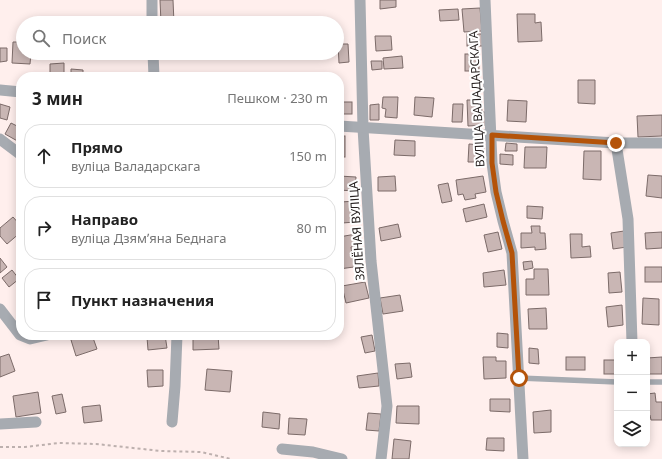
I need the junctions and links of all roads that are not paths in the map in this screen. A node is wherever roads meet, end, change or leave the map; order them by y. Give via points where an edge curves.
1 (152, 0) edge
2 (360, 0) edge
3 (485, 0) edge
4 (152, 16) edge
5 (153, 60) edge
6 (154, 72) edge
7 (0, 90) edge
8 (16, 92) edge
9 (344, 126) edge
10 (363, 128) junction
11 (492, 135) junction
12 (0, 139) edge
13 (616, 143) junction
14 (662, 143) edge
15 (16, 150) edge
16 (0, 309) edge
17 (16, 330) edge
18 (632, 339) edge
19 (177, 340) edge
20 (519, 378) junction
21 (614, 382) edge
22 (650, 382) edge
23 (662, 382) edge
24 (36, 422) dead end
25 (172, 422) dead end
26 (0, 424) edge
27 (282, 449) dead end
28 (342, 459) edge
29 (381, 459) edge
30 (523, 459) edge

1 - 4 street
2 - 10 street, ЗЯЛЁНАЯ ВУЛІЦА
3 - 11 street, ВУЛІЦА ВАЛАДАРСКАГА
5 - 6 street
7 - 8 street
9 - 10 street
10 - 11 street
10 - 29 street, ЗЯЛЁНАЯ ВУЛІЦА via 371,261 387,406
11 - 13 street
11 - 20 street, ВУЛІЦА ВАЛАДАРСКАГА via 496,192 512,253
12 - 15 street
13 - 14 street
13 - 18 street via 628,219
16 - 17 street
19 - 25 street
20 - 21 lane
20 - 30 street, ВУЛІЦА ВАЛАДАРСКАГА
22 - 23 lane
24 - 26 street
27 - 28 street via 313,452

